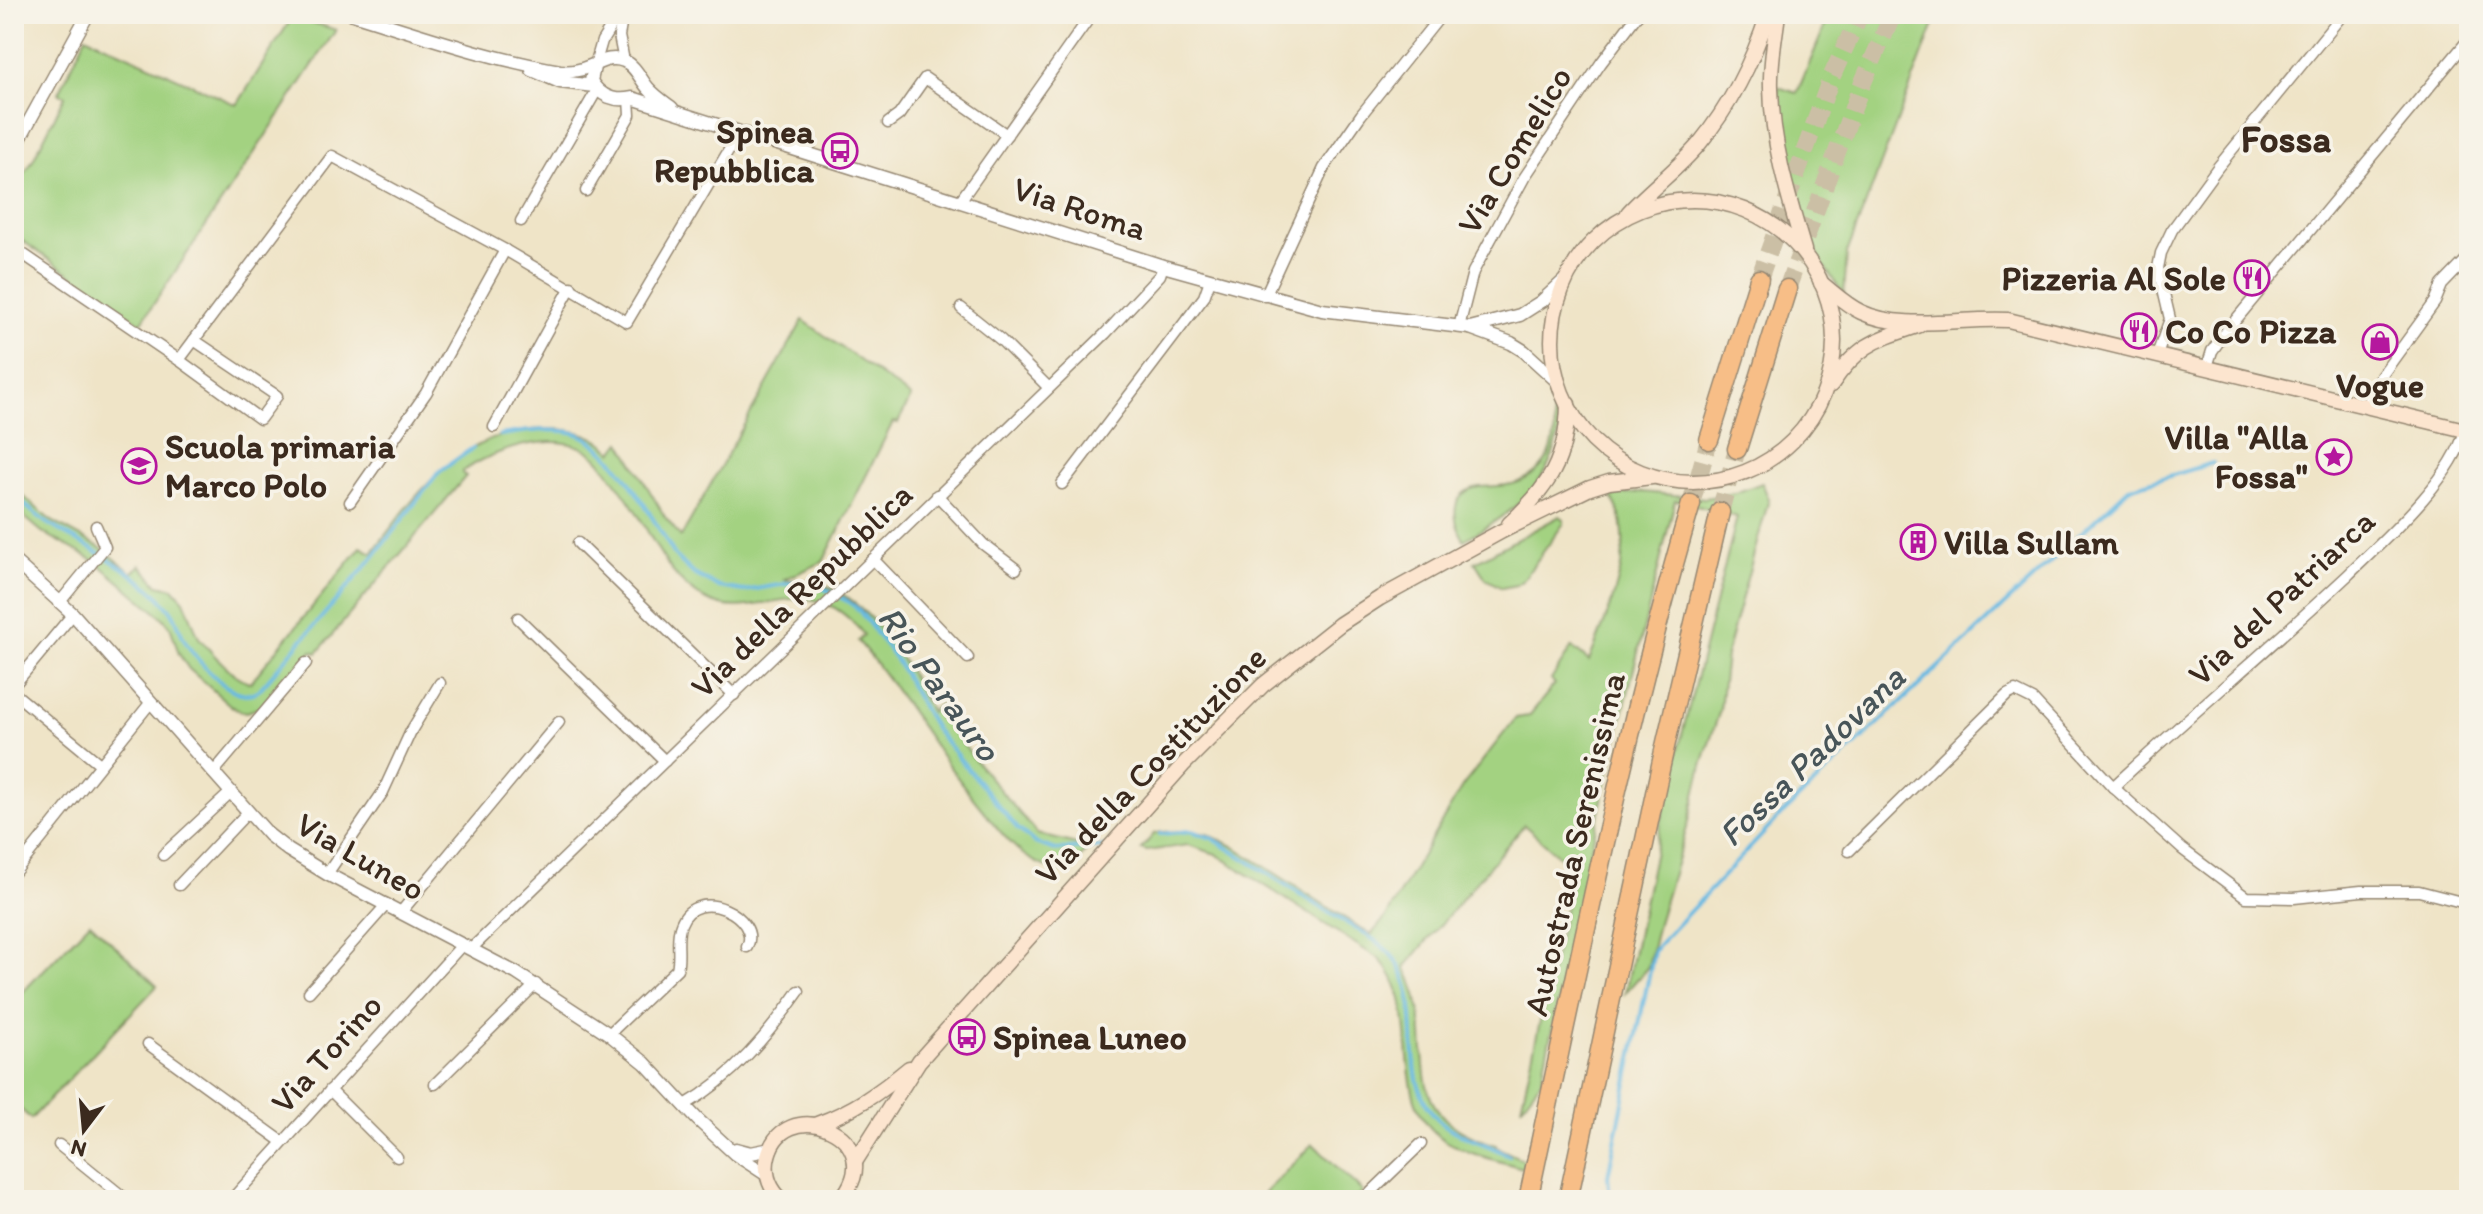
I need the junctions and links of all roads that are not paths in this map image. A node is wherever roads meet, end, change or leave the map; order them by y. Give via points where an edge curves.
1 (88, 14) edge
2 (353, 14) edge
3 (621, 14) edge
4 (1092, 14) edge
5 (1442, 14) edge
6 (1638, 14) edge
7 (1768, 14) edge
8 (1778, 14) edge
9 (2343, 14) edge
10 (2469, 39) edge
11 (602, 41) junction
12 (620, 44) junction
13 (624, 61) junction
14 (524, 66) junction
15 (595, 66) junction
16 (639, 76) junction
17 (595, 88) junction
18 (630, 98) junction
19 (678, 112) junction
20 (888, 123) dead end
21 (736, 131) junction
22 (1007, 135) junction
23 (14, 149) edge
24 (586, 191) dead end
25 (960, 201) junction
26 (1624, 218) junction
27 (521, 221) dead end
28 (14, 248) edge
29 (505, 250) junction
30 (2469, 257) edge
31 (1806, 258) junction
32 (1163, 266) junction
33 (1568, 277) junction
34 (1759, 279) tunnel mouth
35 (1210, 280) junction
36 (1821, 283) junction
37 (571, 287) junction
38 (1787, 289) tunnel mouth
39 (1265, 296) junction
40 (961, 308) dead end
41 (1928, 322) junction
42 (1465, 327) junction
43 (194, 340) junction
44 (2157, 355) junction
45 (179, 360) junction
46 (2207, 367) junction
47 (1558, 382) junction
48 (1048, 387) junction
49 (1822, 397) junction
50 (1568, 404) junction
51 (2367, 406) junction
52 (494, 427) dead end
53 (2467, 430) edge
54 (1709, 440) tunnel mouth
55 (1737, 449) tunnel mouth
56 (1652, 477) junction
57 (1062, 484) dead end
58 (937, 495) junction
59 (350, 502) dead end
60 (1691, 504) tunnel mouth
61 (1720, 512) tunnel mouth
62 (96, 526) dead end
63 (1502, 531) junction
64 (578, 543) dead end
65 (873, 559) junction
66 (14, 561) edge
67 (1016, 569) dead end
68 (60, 602) junction
69 (73, 614) junction
70 (518, 618) dead end
71 (968, 658) dead end
72 (306, 663) dead end
73 (440, 683) dead end
74 (14, 685) edge
75 (14, 693) edge
76 (734, 695) junction
77 (151, 702) junction
78 (559, 722) dead end
79 (665, 761) junction
80 (100, 764) junction
81 (213, 773) junction
82 (2113, 787) junction
83 (231, 792) junction
84 (248, 812) junction
85 (1849, 851) dead end
86 (163, 855) dead end
87 (14, 872) edge
88 (327, 874) junction
89 (179, 885) dead end
90 (387, 904) junction
91 (2469, 904) edge
92 (401, 912) junction
93 (467, 946) junction
94 (747, 947) dead end
95 (536, 984) junction
96 (799, 991) dead end
97 (309, 992) dead end
98 (609, 1034) junction
99 (148, 1044) dead end
100 (919, 1061) junction
101 (435, 1084) dead end
102 (330, 1090) junction
103 (685, 1105) junction
104 (817, 1124) junction
105 (283, 1142) junction
106 (725, 1144) junction
107 (1421, 1144) dead end
108 (59, 1145) dead end
109 (771, 1149) junction
110 (397, 1157) dead end
111 (855, 1162) junction
112 (768, 1178) junction
113 (238, 1197) edge
114 (841, 1199) edge
115 (127, 1200) edge
116 (763, 1200) edge
117 (782, 1200) edge
118 (1363, 1200) edge
119 (1528, 1200) edge
120 (1568, 1200) edge

1 - 23 street
2 - 14 street, Via Roma
3 - 11 street
3 - 12 street
4 - 22 street
5 - 39 street via 1324,168
6 - 42 street, Via Comelico via 1524,178 1473,272
7 - 26 main road via 1744,74 1698,145
8 - 31 main road via 1773,122
9 - 44 street via 2172,230 2158,268 2170,319
10 - 46 street via 2224,334
11 - 12 street
11 - 15 street
12 - 13 street
13 - 15 street, Via Roma via 608,59
13 - 16 street, Via Roma
14 - 15 street, Via Roma via 573,72
14 - 17 street, Via Roma via 560,82
15 - 17 street
16 - 18 street via 639,89
16 - 19 street, Via Roma
17 - 18 street, Via Roma via 608,97
17 - 27 street
18 - 19 street, Via Roma
18 - 24 street via 630,115
19 - 21 street, Via Roma
20 - 22 street via 925,78
21 - 25 street, Via Roma
21 - 37 street via 627,322
22 - 25 street
25 - 32 street, Via Roma
26 - 31 main road via 1678,200 1726,204 1763,219
26 - 33 main road via 1592,242
28 - 45 street
29 - 37 street
29 - 43 street via 332,156
29 - 59 street via 426,393
30 - 51 street via 2442,285 2372,389
31 - 36 main road
32 - 35 street, Via Roma
32 - 48 street, Via della Repubblica via 1125,313
33 - 42 street via 1520,315
33 - 47 main road via 1554,318
34 - 54 highway
35 - 39 street, Via Roma
35 - 57 street via 1204,297
36 - 41 main road via 1869,315
36 - 49 main road via 1834,333 1832,366
37 - 52 street
38 - 55 highway
39 - 42 street, Via Roma via 1343,313
40 - 48 street
41 - 44 main road via 2008,320
41 - 49 main road via 1856,352
42 - 47 street via 1511,343
43 - 45 street
43 - 45 street via 277,396 260,419
44 - 46 main road
46 - 51 main road
47 - 50 main road
48 - 58 street, Via della Repubblica
49 - 56 main road via 1793,440 1744,473 1709,481
50 - 56 main road via 1602,450
50 - 63 main road via 1565,446 1554,473
51 - 53 main road
53 - 82 street, Via del Patriarca via 2449,463 2405,519
56 - 63 main road via 1590,488
58 - 65 street, Via della Repubblica
58 - 67 street via 983,544
60 - 119 highway, Autostrada Serenissima via 1627,747
61 - 120 highway, Autostrada Serenissima
62 - 68 street via 100,554
63 - 100 main road, Via della Costituzione via 1350,617 1263,685 1183,765
64 - 76 street
65 - 71 street
65 - 76 street, Via della Repubblica
66 - 68 street, Via Luneo
68 - 69 street, Via Luneo
69 - 74 street
69 - 77 street, Via Luneo
70 - 79 street
72 - 81 street
73 - 88 street via 383,792
75 - 80 street
76 - 79 street, Via della Repubblica
77 - 80 street
77 - 81 street, Via Luneo
78 - 92 street
79 - 93 street, Via della Repubblica
80 - 87 street
81 - 83 street, Via Luneo
82 - 85 street via 2033,700 2015,691
82 - 91 street via 2246,897 2419,891
83 - 84 street, Via Luneo
83 - 86 street
84 - 88 street, Via Luneo via 288,850
84 - 89 street
88 - 90 street, Via Luneo
90 - 92 street, Via Luneo
90 - 97 street
92 - 93 street, Via Luneo
93 - 95 street, Via Luneo
93 - 102 street, Via Torino
94 - 98 street via 748,930 726,909 708,904 692,910 679,929 677,969
95 - 98 street, Via Luneo
95 - 101 street
96 - 103 street via 741,1062
98 - 103 street, Via Luneo
99 - 105 street
100 - 104 main road, Via della Costituzione via 874,1097
100 - 111 main road, Via della Costituzione
102 - 105 street, Via Torino
102 - 110 street
103 - 106 street, Via Luneo
104 - 109 main road, Via della Costituzione via 790,1128
104 - 111 main road via 842,1136
105 - 113 street, Via Torino
106 - 109 street via 751,1153
106 - 112 street, Via Luneo
107 - 118 street
108 - 115 street
109 - 112 main road
111 - 114 main road, Via della Costituzione via 854,1177
112 - 116 main road
112 - 117 main road

